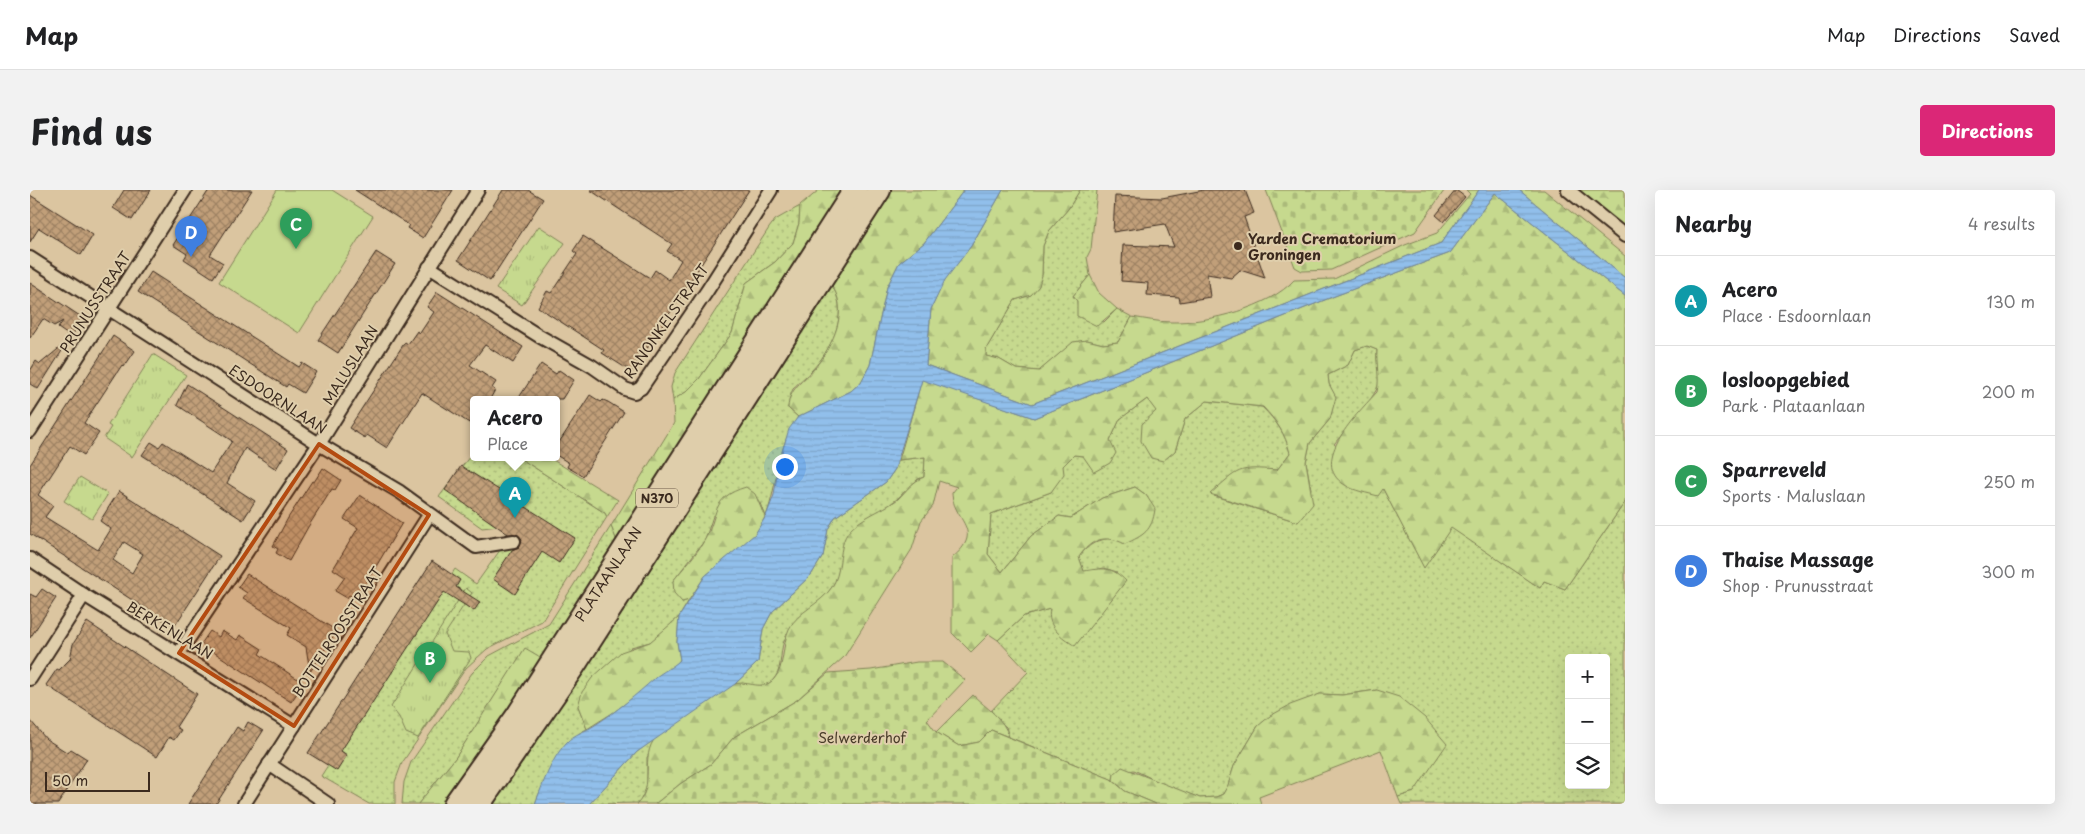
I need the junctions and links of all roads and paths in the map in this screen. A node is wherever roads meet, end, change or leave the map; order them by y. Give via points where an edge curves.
1 (185, 190) edge
2 (478, 190) edge
3 (770, 190) edge
4 (855, 190) edge
5 (879, 190) edge
6 (1568, 190) edge
7 (1625, 236) edge
8 (30, 258) edge
9 (429, 267) junction
10 (109, 308) junction
11 (30, 431) edge
12 (319, 444) junction
13 (430, 515) junction
14 (514, 541) dead end
15 (30, 559) edge
16 (84, 595) junction
17 (179, 653) junction
18 (30, 679) edge
19 (294, 726) junction
20 (270, 764) junction
21 (314, 800) edge
22 (244, 804) edge
23 (328, 804) edge
24 (455, 804) edge
25 (480, 804) edge

1 - 10 street, PRUNUSSTRAAT
2 - 9 street, MALUSLAAN
3 - 9 street, RANONKELSTRAAT via 641,388 634,392
4 - 24 highway, PLATAANLAAN / N370 via 542,677
5 - 25 highway, PLATAANLAAN / N370
6 - 7 street
8 - 10 street, ESDOORNLAAN
9 - 12 street, MALUSLAAN
10 - 11 street, PRUNUSSTRAAT
10 - 12 street, ESDOORNLAAN
12 - 13 street, ESDOORNLAAN via 400,492
12 - 17 street, MALUSLAAN
13 - 14 street, ESDOORNLAAN via 476,547
13 - 19 street, BOTTELROOSSTRAAT
15 - 16 street, BERKENLAAN
16 - 17 street, BERKENLAAN
16 - 18 street
17 - 19 street, BERKENLAAN
19 - 20 street, BOTTELROOSSTRAAT
20 - 21 street
20 - 22 street, BOTTELROOSSTRAAT
21 - 23 street

